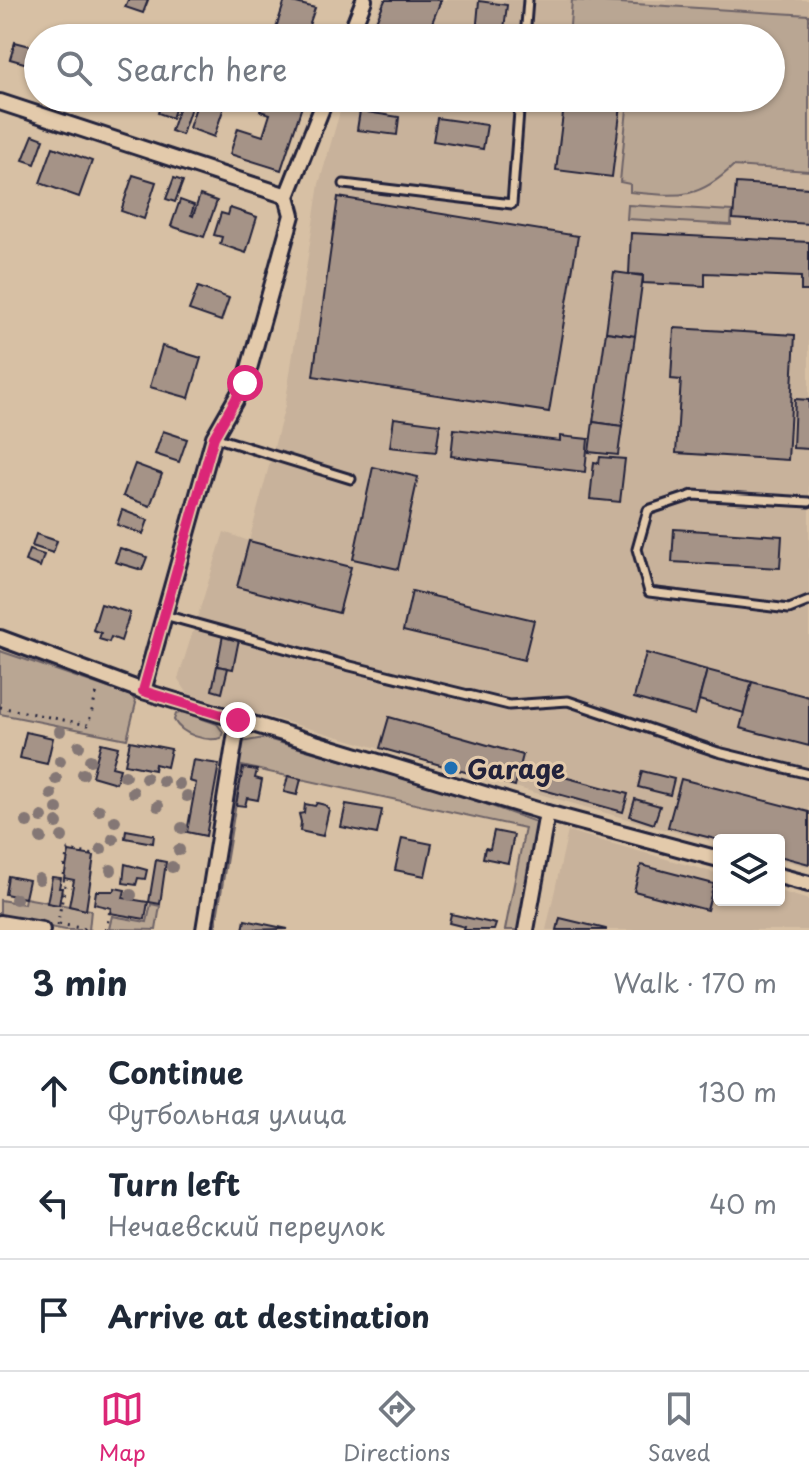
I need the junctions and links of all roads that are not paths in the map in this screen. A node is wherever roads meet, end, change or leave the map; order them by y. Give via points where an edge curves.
1 (364, 0) edge
2 (528, 0) edge
3 (355, 24) edge
4 (526, 24) edge
5 (0, 102) edge
6 (24, 110) edge
7 (31, 112) edge
8 (320, 112) edge
9 (519, 112) edge
10 (344, 184) dead end
11 (287, 196) junction
12 (214, 437) junction
13 (351, 479) dead end
14 (809, 502) edge
15 (809, 601) edge
16 (164, 615) junction
17 (0, 638) edge
18 (143, 691) junction
19 (238, 720) junction
20 (809, 774) edge
21 (547, 813) junction
22 (713, 857) edge
23 (785, 878) edge
24 (809, 884) edge
25 (6, 926) edge
26 (42, 930) edge
27 (204, 930) edge
28 (526, 930) edge

1 - 3 street
2 - 4 lane
5 - 6 street
7 - 11 street
8 - 11 street
9 - 10 lane via 512,204
11 - 12 street via 292,215 245,383
12 - 13 lane
12 - 16 street
14 - 15 lane via 693,495 648,510 637,549 649,592 789,609
16 - 18 street
16 - 20 lane via 509,705 568,701 718,752
17 - 18 street
18 - 19 street
19 - 21 street
19 - 27 street
21 - 22 street
21 - 28 street
23 - 24 street
25 - 26 street

